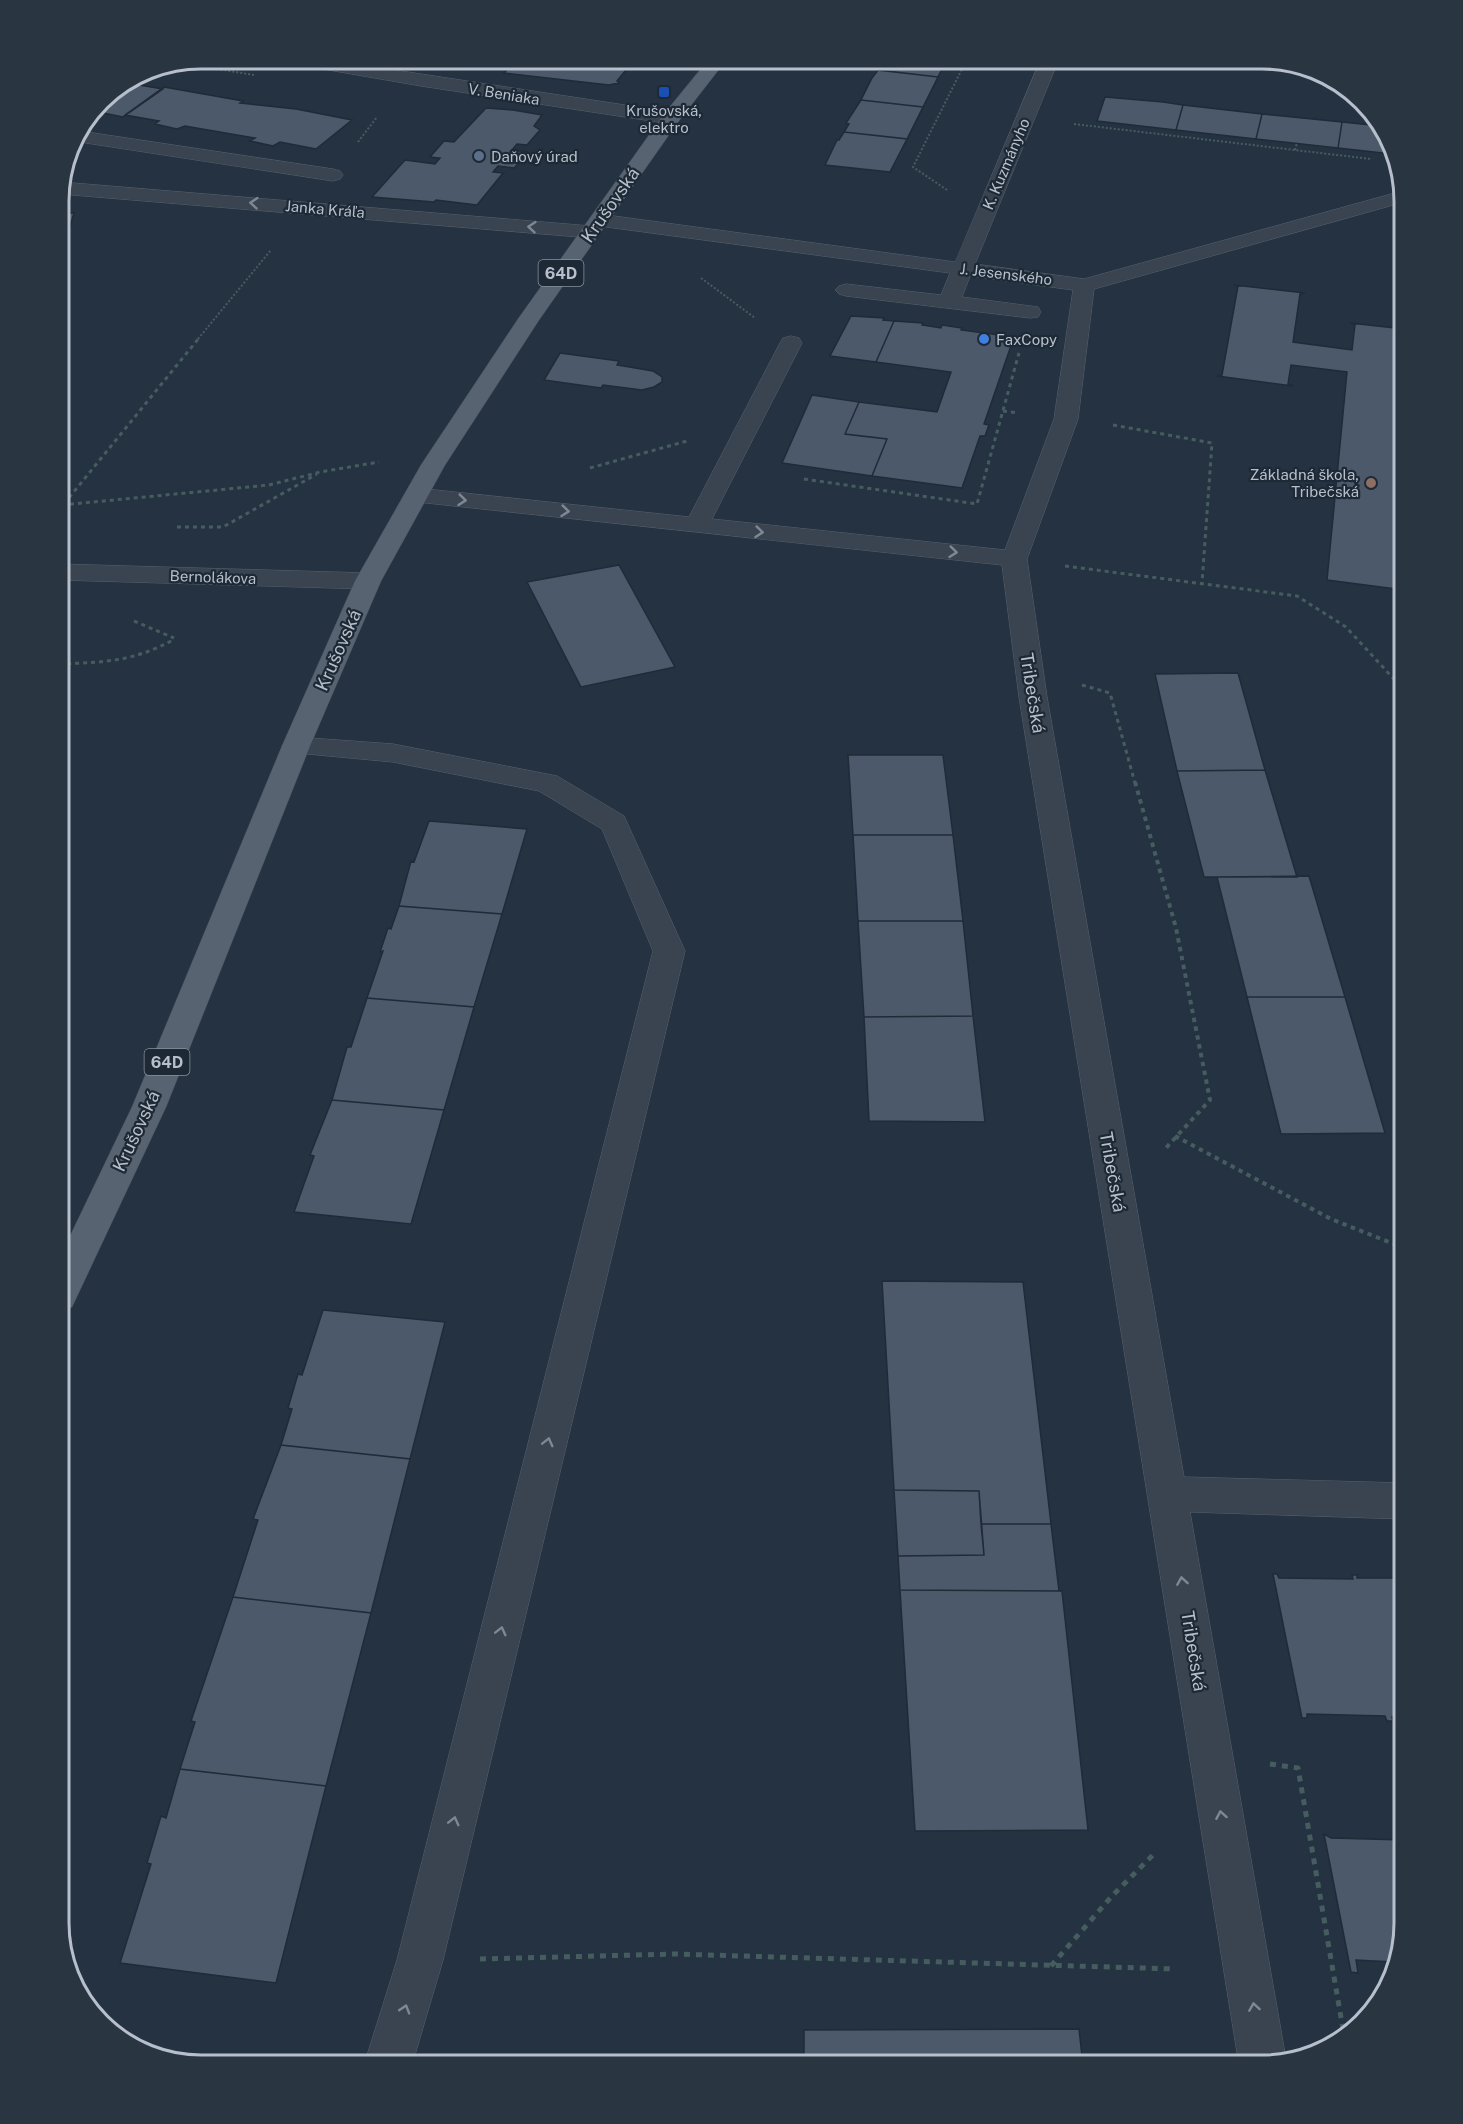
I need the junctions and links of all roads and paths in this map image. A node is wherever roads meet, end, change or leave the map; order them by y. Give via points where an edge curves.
1 (355, 69) edge
2 (710, 69) edge
3 (962, 69) edge
4 (1046, 69) edge
5 (379, 115) dead end
6 (671, 118) junction
7 (1074, 124) dead end
8 (1136, 126) dead end
9 (1133, 130) junction
10 (1216, 134) dead end
11 (86, 137) edge
12 (1214, 140) junction
13 (1297, 143) dead end
14 (1295, 150) junction
15 (212, 157) junction
16 (1379, 160) dead end
17 (333, 175) joint
18 (70, 189) edge
19 (951, 192) dead end
20 (171, 196) junction
21 (1394, 200) edge
22 (305, 207) junction
23 (595, 226) junction
24 (962, 269) junction
25 (700, 278) dead end
26 (1084, 285) junction
27 (846, 290) dead end
28 (949, 302) junction
29 (1030, 312) joint
30 (791, 344) joint
31 (1103, 424) dead end
32 (749, 425) junction
33 (387, 461) dead end
34 (581, 470) dead end
35 (320, 472) junction
36 (804, 479) dead end
37 (417, 495) junction
38 (69, 496) edge
39 (69, 504) edge
40 (697, 525) junction
41 (223, 527) dead end
42 (1014, 559) junction
43 (69, 572) edge
44 (368, 581) junction
45 (1202, 583) junction
46 (124, 616) dead end
47 (69, 664) edge
48 (1394, 679) edge
49 (1076, 683) dead end
50 (296, 746) junction
51 (1175, 1136) junction
52 (1158, 1156) dead end
53 (1394, 1244) edge
54 (69, 1275) edge
55 (1167, 1494) junction
56 (1394, 1502) edge
57 (1258, 1762) dead end
58 (1156, 1852) dead end
59 (420, 1960) junction
60 (1051, 1966) junction
61 (1174, 1969) dead end
62 (1343, 2027) edge
63 (391, 2055) edge
64 (1261, 2055) edge

1 - 6 street, V. Beniaka
2 - 6 main road, Krušovská / 64D
3 - 19 path via 914,167
4 - 24 street, K. Kuzmányho
5 - 17 path
6 - 23 main road, Krušovská / 64D
7 - 9 path
8 - 9 path
9 - 12 path
10 - 12 path
11 - 15 street
12 - 14 path
13 - 14 path
14 - 16 path
15 - 17 street
15 - 20 street
18 - 20 street, Janka Kráľa
22 -> 20 street, Janka Kráľa
21 - 26 street, J. Jesenského
23 -> 22 street, Janka Kráľa
22 - 38 path
23 - 24 street, J. Jesenského
23 - 37 main road, Krušovská / 64D via 522,329
24 - 26 street, J. Jesenského
24 - 28 street, K. Kuzmányho
25 - 30 path
26 - 42 street, Tribečská via 1066,419
27 - 28 street
28 - 29 street
29 - 36 path via 978,504
30 - 32 street
31 - 45 path via 1212,443
32 - 34 path
32 - 40 street
33 - 35 path
35 - 39 path via 268,484
35 - 41 path
37 -> 40 street
37 - 44 main road, Krušovská / 64D
40 -> 42 street
42 - 45 path
42 - 55 street, Tribečská via 1033,697
43 - 44 street, Bernolákova
44 - 50 main road, Krušovská / 64D
45 - 48 path via 1297,596 1346,627
46 - 47 path via 175,639 149,653 112,662
49 - 51 path via 1110,693 1176,928 1210,1100
50 - 54 main road, Krušovská / 64D via 149,1107
59 -> 50 street via 669,951 614,823 546,783 393,753
51 - 52 path
51 - 53 path via 1331,1219
55 - 56 street
64 -> 55 street, Tribečská
57 - 62 path via 1298,1768
58 - 60 path
59 - 60 path via 675,1954
63 -> 59 street
60 - 61 path

